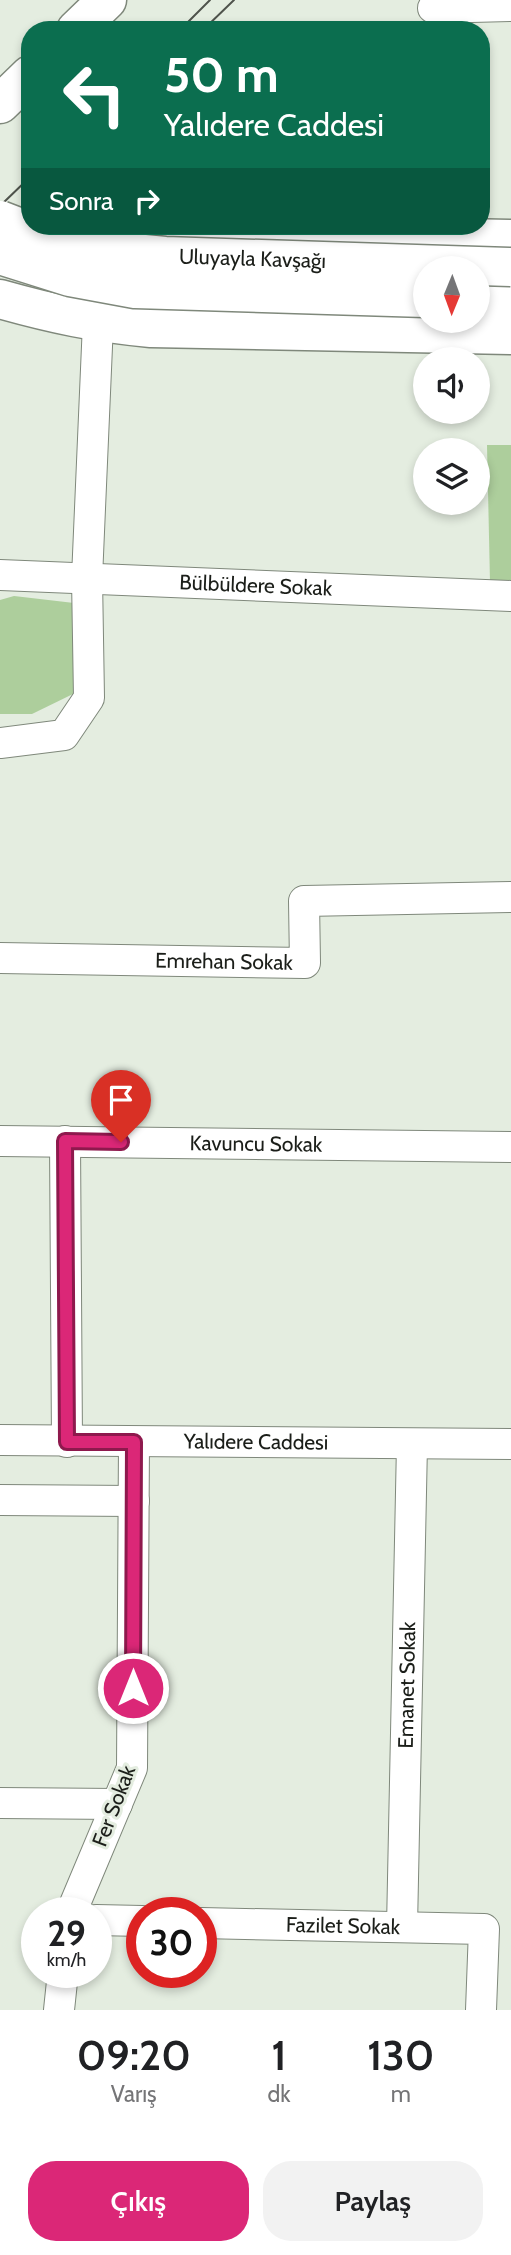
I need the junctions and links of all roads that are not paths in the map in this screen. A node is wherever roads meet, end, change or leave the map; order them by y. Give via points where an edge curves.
1 (107, 0) edge
2 (131, 0) edge
3 (436, 4) edge
4 (511, 6) edge
5 (85, 21) edge
6 (118, 21) edge
7 (21, 84) edge
8 (0, 104) edge
9 (0, 220) edge
10 (21, 228) edge
11 (43, 235) edge
12 (89, 235) edge
13 (137, 235) edge
14 (321, 235) edge
15 (511, 239) edge
16 (0, 255) edge
17 (511, 267) edge
18 (413, 298) edge
19 (0, 299) edge
20 (490, 300) edge
21 (511, 301) edge
22 (97, 323) junction
23 (511, 335) edge
24 (0, 575) edge
25 (87, 578) junction
26 (511, 596) edge
27 (0, 743) edge
28 (511, 897) edge
29 (0, 958) edge
30 (0, 1141) edge
31 (65, 1141) junction
32 (511, 1147) edge
33 (0, 1440) edge
34 (67, 1442) junction
35 (134, 1442) junction
36 (412, 1444) junction
37 (511, 1444) edge
38 (0, 1500) edge
39 (134, 1501) junction
40 (0, 1803) edge
41 (117, 1804) junction
42 (78, 1897) edge
43 (217, 1923) edge
44 (402, 1927) junction
45 (61, 1988) edge
46 (59, 2010) edge
47 (481, 2010) edge

1 - 5 main road
2 - 6 main road
3 - 4 street
7 - 8 main road
9 - 10 main road, Uluyayla Kavşağı, bridge
11 - 17 main road, Uluyayla Kavşağı, bridge via 109,250 165,256
12 - 22 main road via 79,249 75,285
13 - 22 main road via 148,258 145,288 127,311
14 - 15 main road
16 - 18 main road, Uluyayla Kavşağı, bridge via 70,277 135,289
19 - 22 main road
20 - 21 main road
22 - 23 main road via 201,330
22 - 25 street
24 - 25 street, Bülbüldere Sokak
25 - 26 street, Bülbüldere Sokak
25 - 27 street via 89,698 64,735
28 - 29 street, Emrehan Sokak via 304,901 305,963
30 - 31 street, Kavuncu Sokak
31 - 32 street, Kavuncu Sokak
31 - 34 street
33 - 34 street, Yalıdere Caddesi
34 - 35 street, Yalıdere Caddesi
35 - 36 street, Yalıdere Caddesi
35 - 39 street, Fer Sokak
36 - 37 street, Yalıdere Caddesi
36 - 44 street, Emanet Sokak
38 - 39 street
39 - 41 street, Fer Sokak via 132,1768
40 - 41 street
41 - 42 street, Fer Sokak
43 - 44 street, Fazilet Sokak
44 - 47 street, Fazilet Sokak via 484,1929
45 - 46 street

